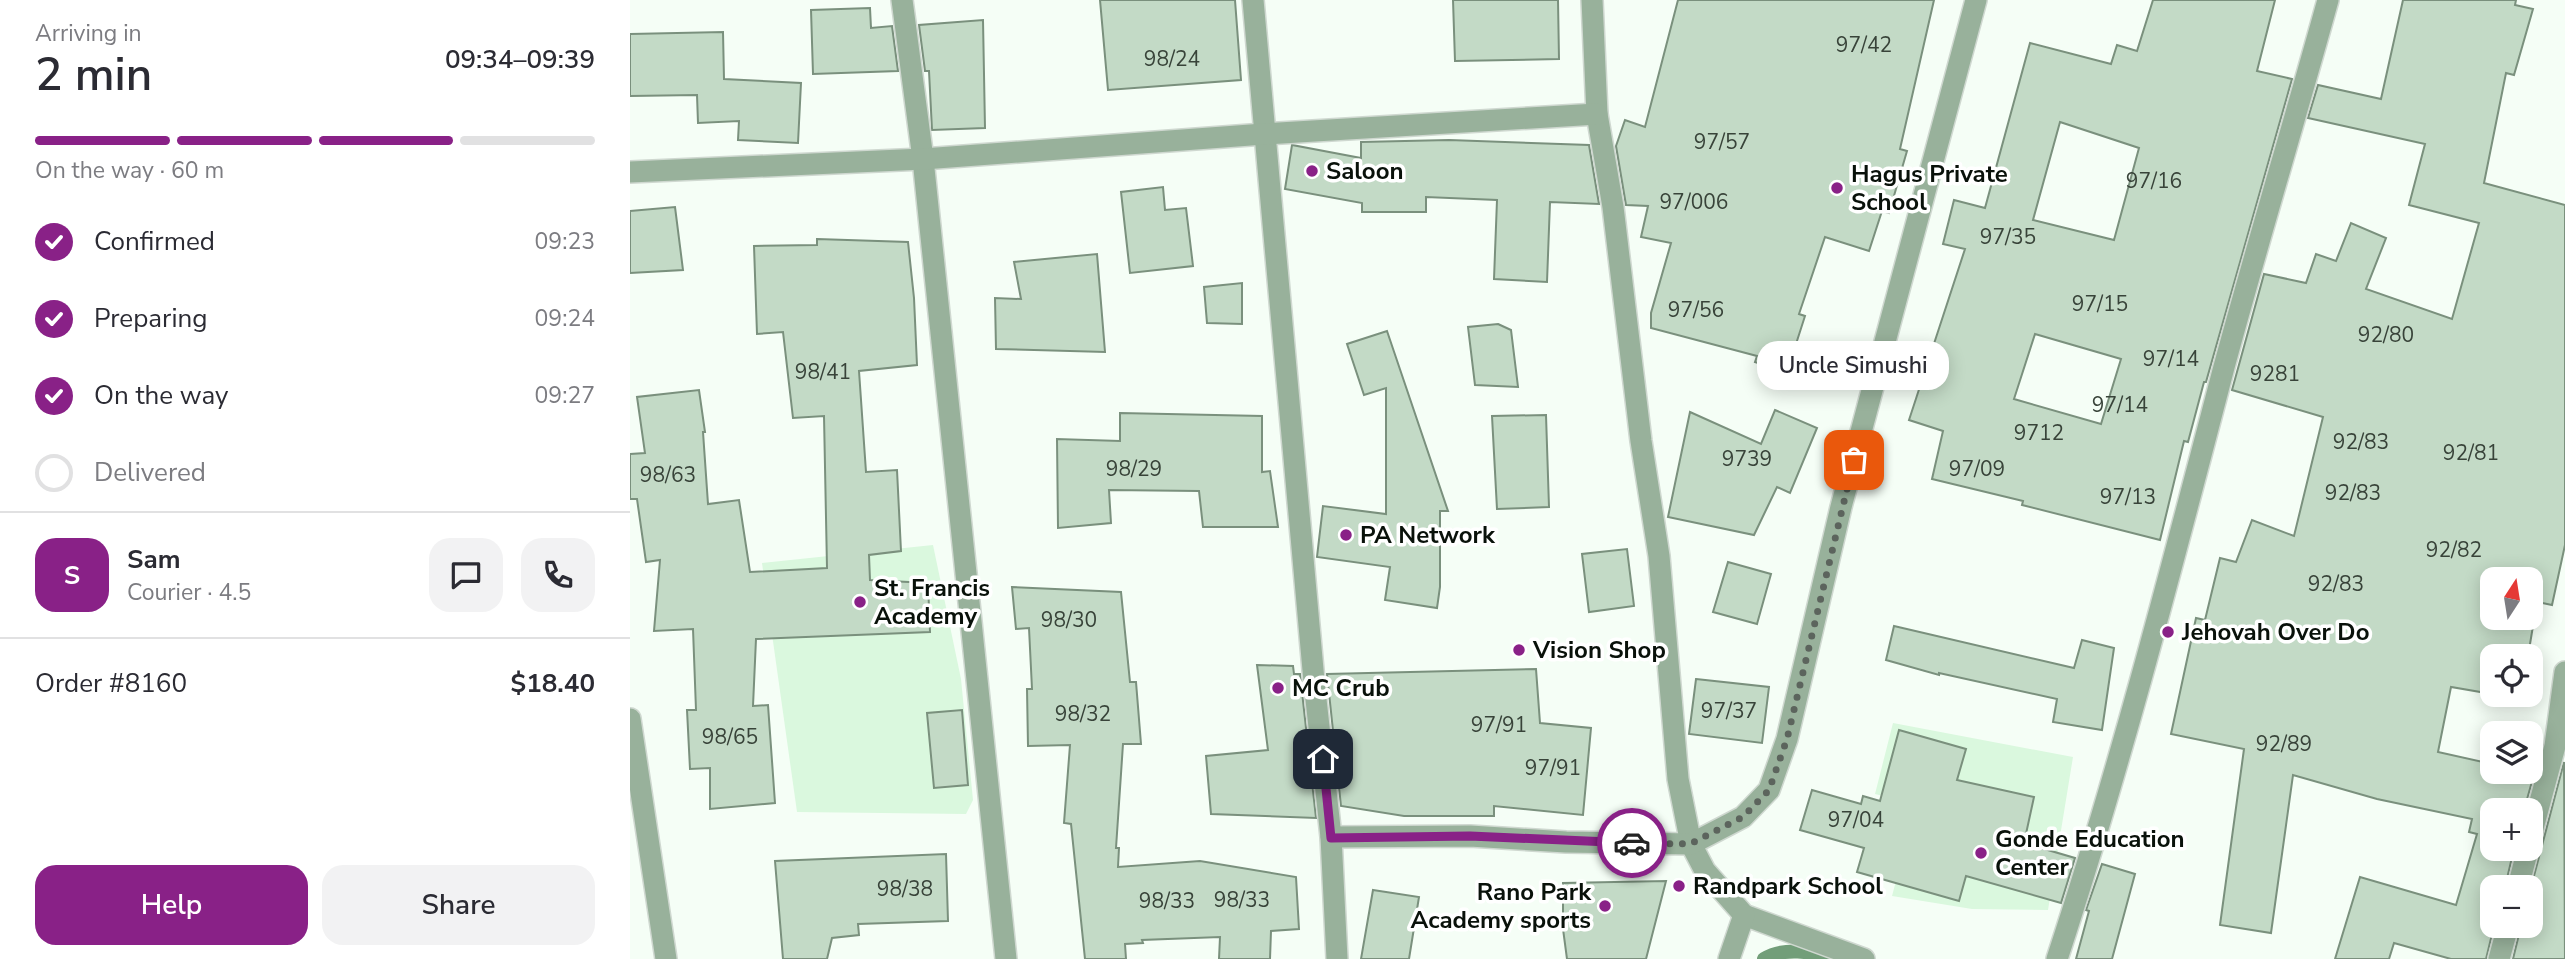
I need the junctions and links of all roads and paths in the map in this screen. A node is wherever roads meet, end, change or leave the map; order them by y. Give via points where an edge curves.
1 (902, 0) edge
2 (1253, 0) edge
3 (1592, 0) edge
4 (1976, 0) edge
5 (2328, 0) edge
6 (1597, 114) junction
7 (1264, 134) junction
8 (923, 159) junction
9 (630, 172) edge
10 (2565, 672) edge
11 (630, 719) edge
12 (2541, 798) edge
13 (1331, 838) junction
14 (1690, 844) junction
15 (1744, 915) junction
16 (2505, 938) edge
17 (667, 959) edge
18 (1006, 959) edge
19 (1337, 959) edge
20 (1730, 959) edge
21 (1864, 959) edge
22 (2057, 959) edge
23 (2499, 959) edge

1 - 8 street
2 - 7 street
3 - 6 street
4 - 14 street via 1842,507 1787,739 1769,790 1743,817
5 - 22 street via 2149,653
6 - 7 street
6 - 14 street via 1659,556 1678,779
7 - 8 street
7 - 13 street
8 - 9 street
8 - 18 street
10 - 12 street via 2555,746
11 - 17 street
13 - 14 street via 1470,836
13 - 19 street
14 - 15 street via 1705,871
15 - 20 street
15 - 21 street
16 - 23 street

